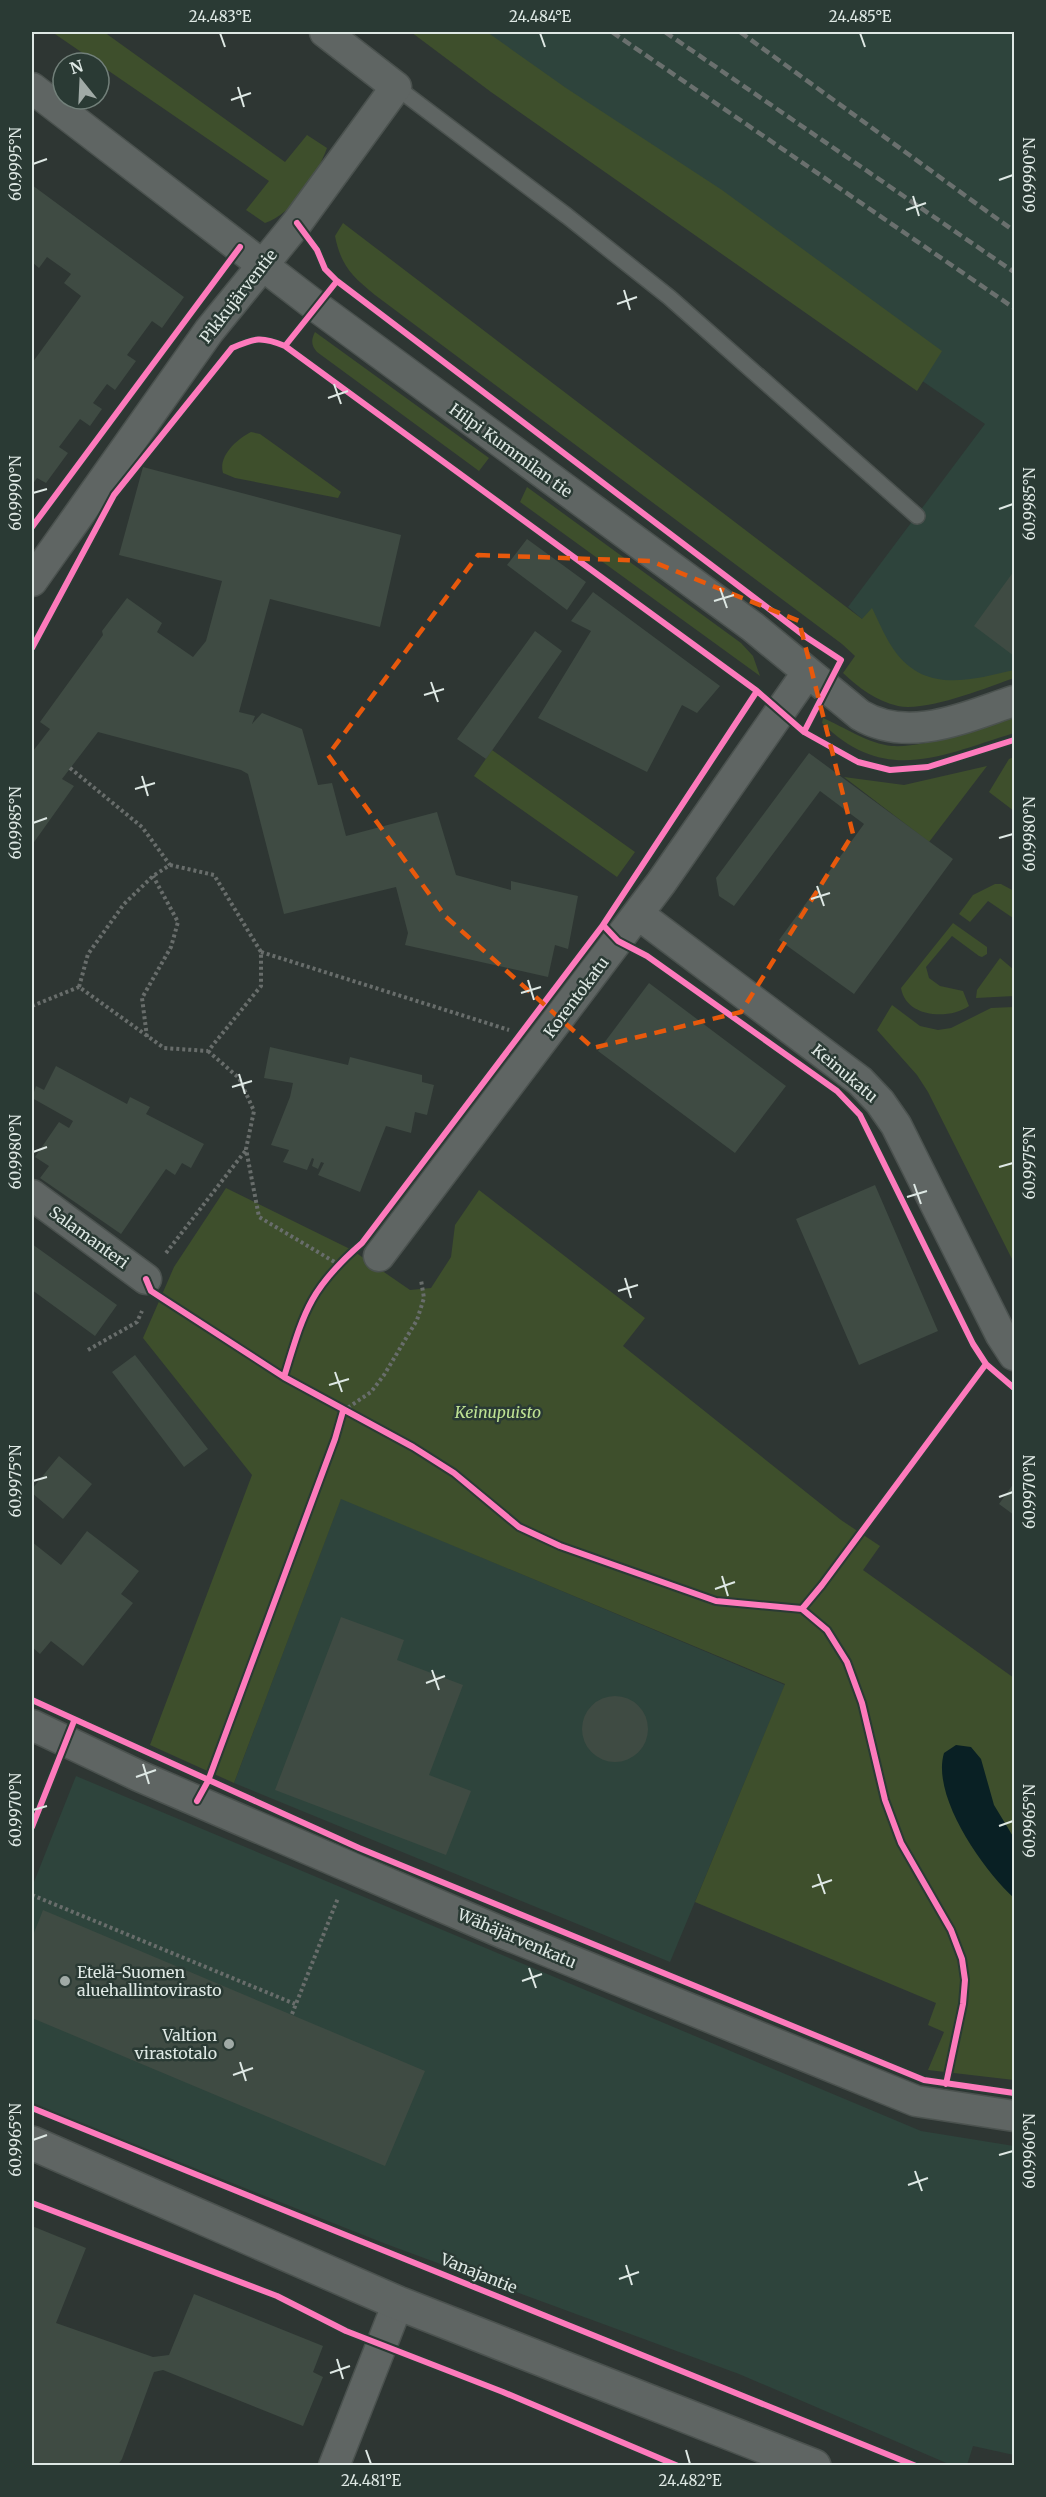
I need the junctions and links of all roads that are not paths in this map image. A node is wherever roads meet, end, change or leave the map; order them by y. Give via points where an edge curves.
1 (325, 32) edge
2 (396, 87) junction
3 (32, 88) edge
4 (263, 264) junction
5 (917, 516) dead end
6 (32, 581) edge
7 (807, 673) junction
8 (1014, 701) edge
9 (638, 914) junction
10 (32, 1195) edge
11 (379, 1256) dead end
12 (148, 1285) road end
13 (1014, 1355) edge
14 (32, 1725) edge
15 (1014, 2116) edge
16 (32, 2144) edge
17 (398, 2303) junction
18 (334, 2466) edge
19 (814, 2466) edge

1 - 2 street
2 - 4 street, Pikkujärventie
2 - 5 lane via 669,297
3 - 4 street, Hilpi Kummilan tie
4 - 6 street, Pikkujärventie via 209,331
4 - 7 street, Hilpi Kummilan tie via 753,627
7 - 8 street, Hilpi Kummilan tie via 860,715 894,728 934,726
7 - 9 street, Korentokatu
9 - 11 street, Korentokatu
9 - 13 street, Keinukatu via 860,1081 880,1102 896,1125
10 - 12 street, Salamanteri
14 - 15 street, Wähäjärvenkatu via 139,1776 502,1933 916,2101
16 - 17 street
17 - 18 street
17 - 19 street

